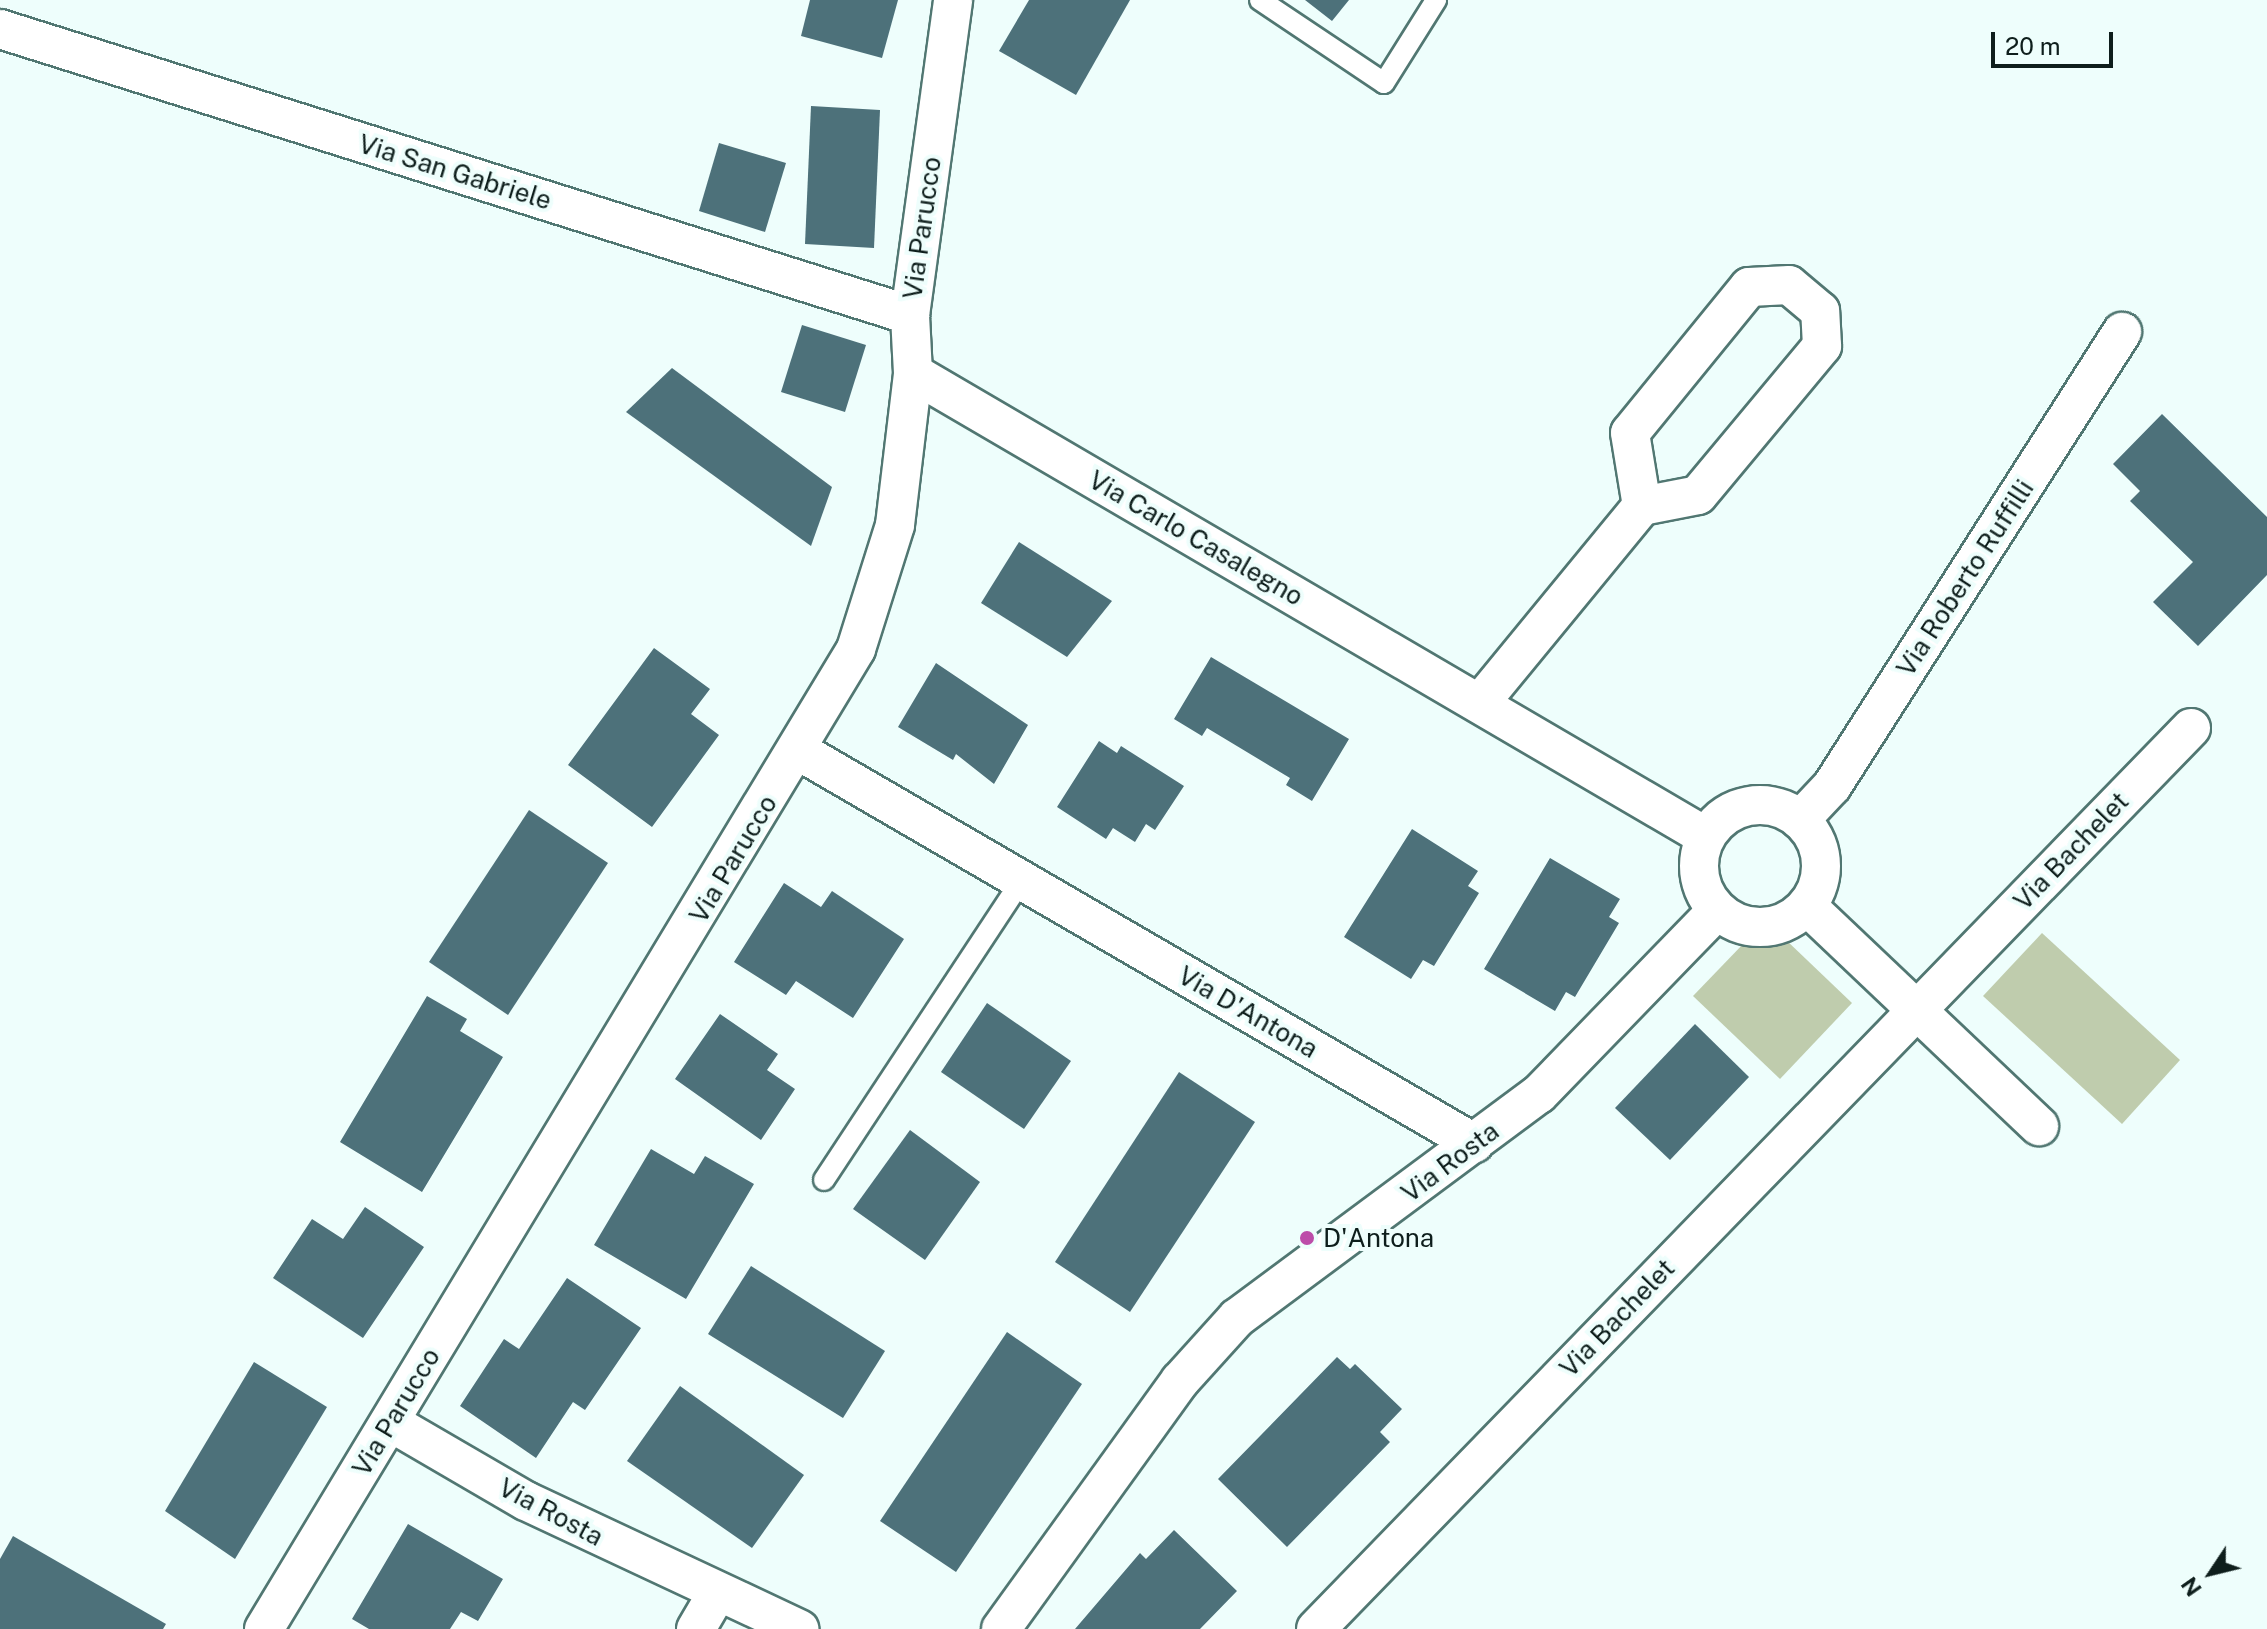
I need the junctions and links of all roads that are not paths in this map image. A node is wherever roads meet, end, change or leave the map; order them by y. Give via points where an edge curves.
1 (953, 0) edge
2 (1260, 0) edge
3 (1436, 0) edge
4 (0, 29) edge
5 (910, 315) junction
6 (2122, 332) dead end
7 (913, 373) junction
8 (1642, 506) junction
9 (1480, 703) junction
10 (2191, 728) dead end
11 (799, 751) junction
12 (1800, 820) junction
13 (1705, 836) junction
14 (1022, 880) junction
15 (1807, 906) junction
16 (1717, 910) junction
17 (1919, 1008) junction
18 (2039, 1126) dead end
19 (1474, 1143) junction
20 (824, 1180) dead end
21 (390, 1422) junction
22 (717, 1593) junction
23 (264, 1629) edge
24 (696, 1629) edge
25 (799, 1629) edge
26 (1001, 1629) edge
27 (1316, 1629) edge

1 - 5 street, Via Parucco
2 - 3 lane via 1384,83
4 - 5 street, Via San Gabriele
5 - 7 street, Via Parucco
6 - 12 street, Via Roberto Ruffilli via 1832,786
7 - 9 street, Via Carlo Casalegno
7 - 11 street, Via Parucco via 895,525 856,649
8 - 8 street via 1698,495 1822,346 1820,311 1789,285 1749,287 1630,433
8 - 9 street
9 - 13 street, Via Carlo Casalegno
10 - 17 street, Via Bachelet
11 - 14 street, Via D'Antona
11 - 21 street, Via Parucco
12 - 13 street via 1776,807 1749,805
12 - 15 street via 1820,852 1817,890
13 - 16 street via 1700,883
14 - 19 street, Via D'Antona
14 - 20 lane
15 - 16 street via 1763,928
15 - 17 street
16 - 19 street, Via Rosta via 1539,1094
17 - 18 street
17 - 27 street, Via Bachelet
19 - 26 street, Via Rosta via 1237,1318 1180,1381
21 - 22 street, Via Rosta via 526,1501
21 - 23 street, Via Parucco
22 - 24 street
22 - 25 street, Via Rosta

